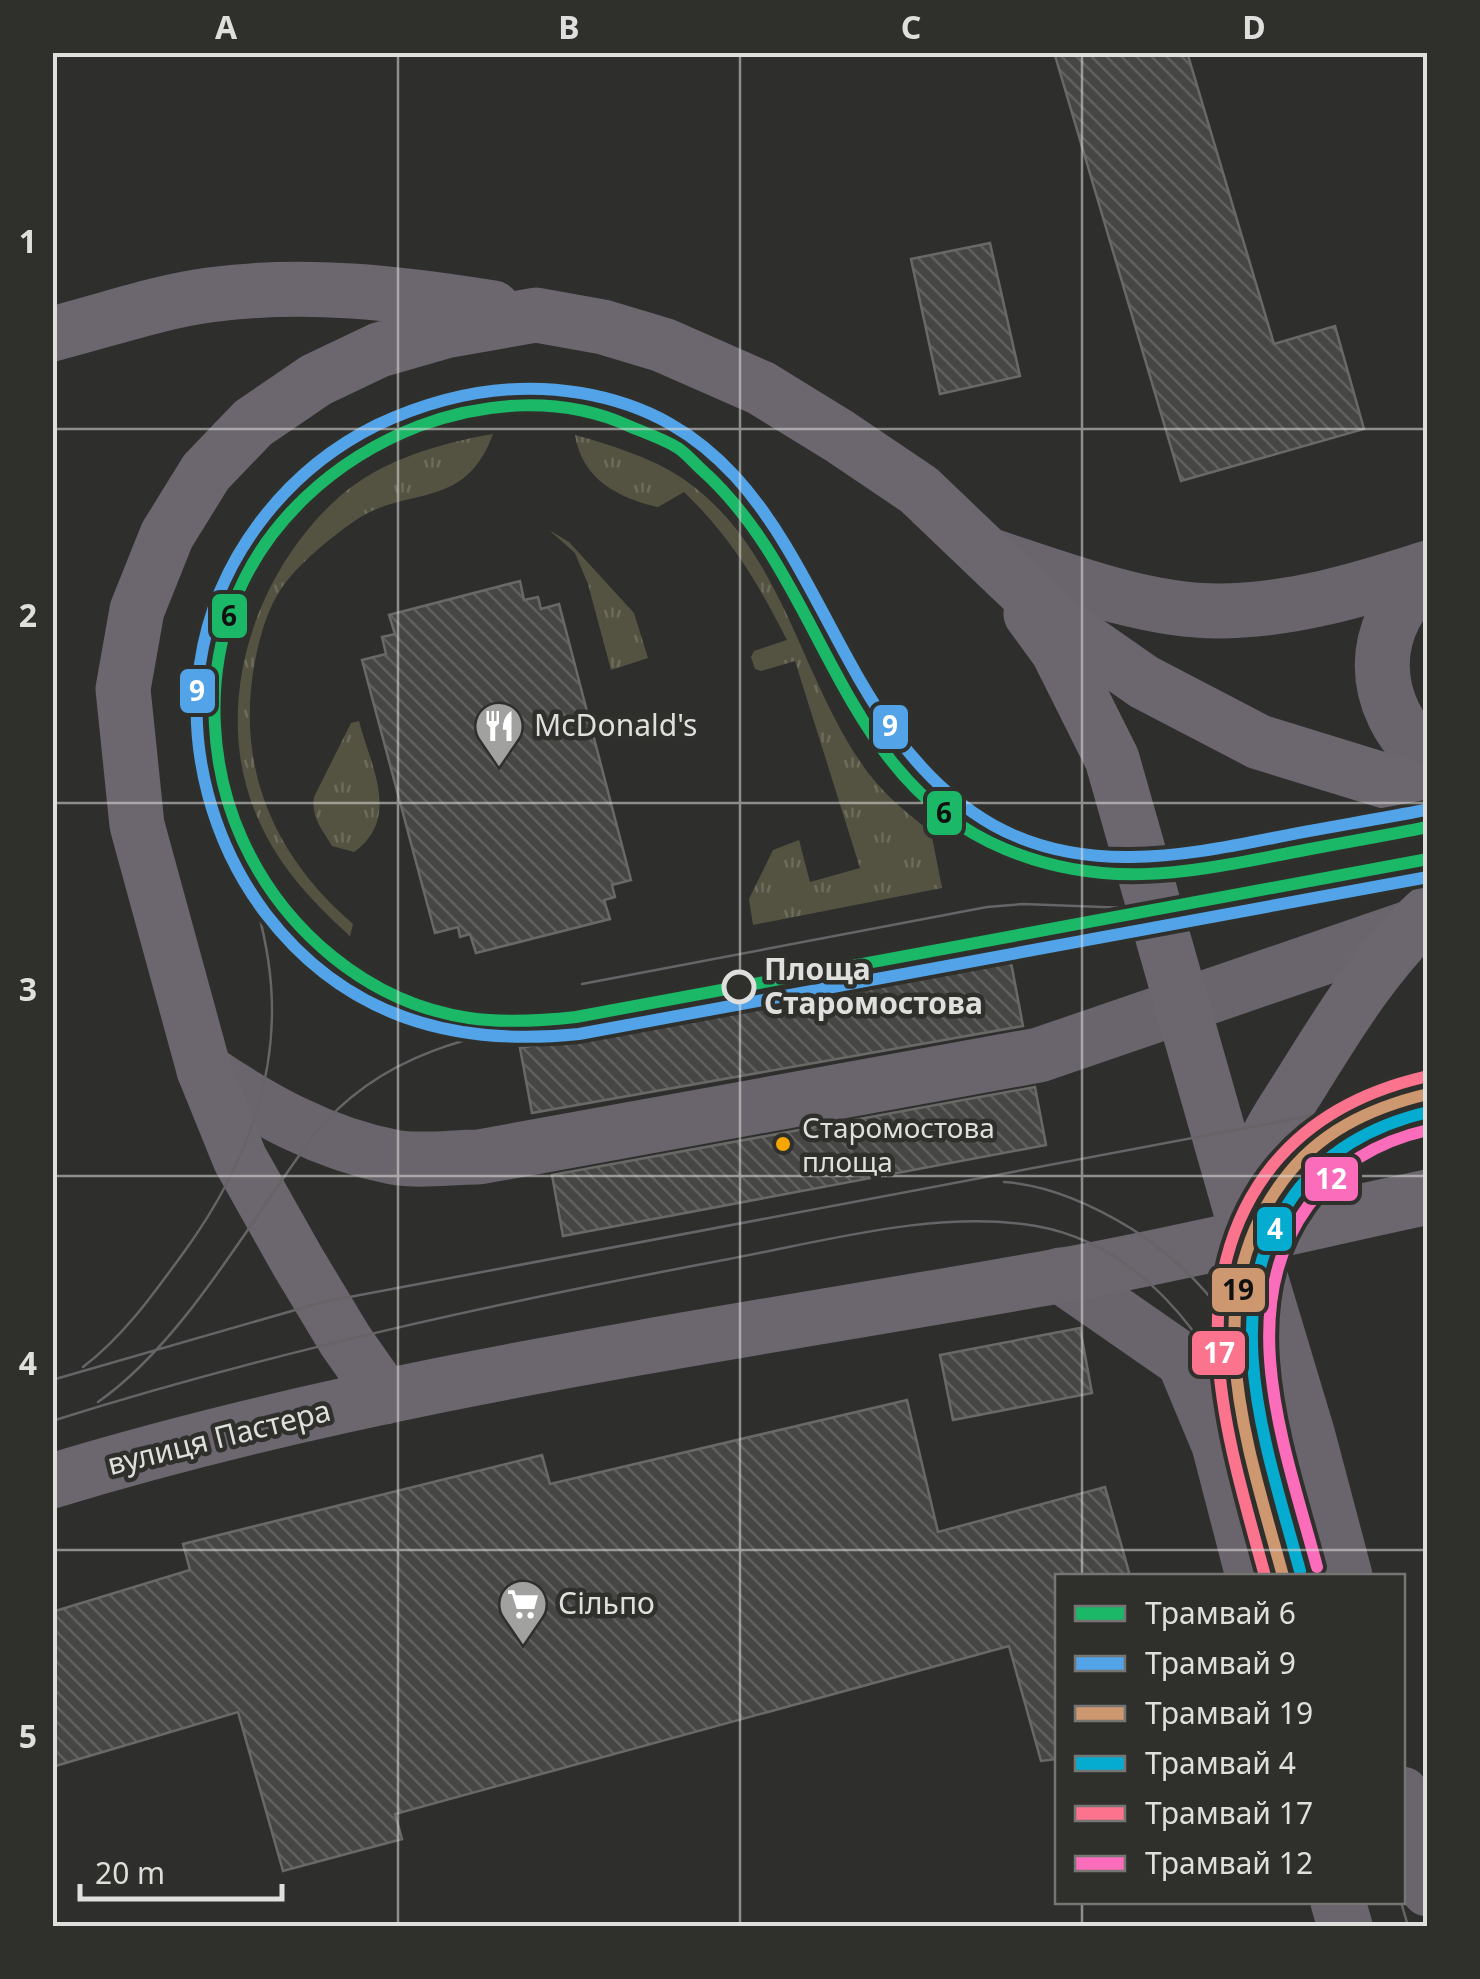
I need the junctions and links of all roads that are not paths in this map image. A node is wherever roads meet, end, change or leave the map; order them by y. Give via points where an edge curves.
1 (536, 315) junction
2 (52, 334) edge
3 (988, 555) junction
4 (1428, 572) edge
5 (1428, 760) edge
6 (1428, 794) edge
7 (1420, 920) edge
8 (1180, 1006) junction
9 (204, 1070) junction
10 (1428, 1197) edge
11 (1248, 1236) junction
12 (1060, 1275) junction
13 (385, 1397) junction
14 (52, 1481) edge
15 (1252, 1574) edge
16 (1344, 1574) edge
17 (1405, 1805) edge
18 (1428, 1889) edge

1 - 2 main road via 360,290 263,289 205,296
1 - 3 main road via 663,345 761,388 919,490
1 - 9 main road via 445,330 316,380 253,423 206,472 167,535 137,610 123,689 137,825
3 - 4 street via 1123,598 1216,611 1279,606
3 - 6 main road via 1055,620 1144,682 1259,742
3 - 8 main road via 1058,651 1112,758
4 - 5 street via 1395,610 1383,640 1381,675 1392,710
7 - 8 street
7 - 11 main road via 1346,1012 1276,1124 1250,1194
8 - 9 street via 1039,1055 478,1157 396,1158 314,1135
8 - 11 main road
9 - 13 main road via 240,1159
10 - 11 main road
11 - 12 main road
11 - 16 street
12 - 13 main road
12 - 15 street via 1184,1362 1219,1445
13 - 14 main road, вулиця Пастера
17 - 18 street

